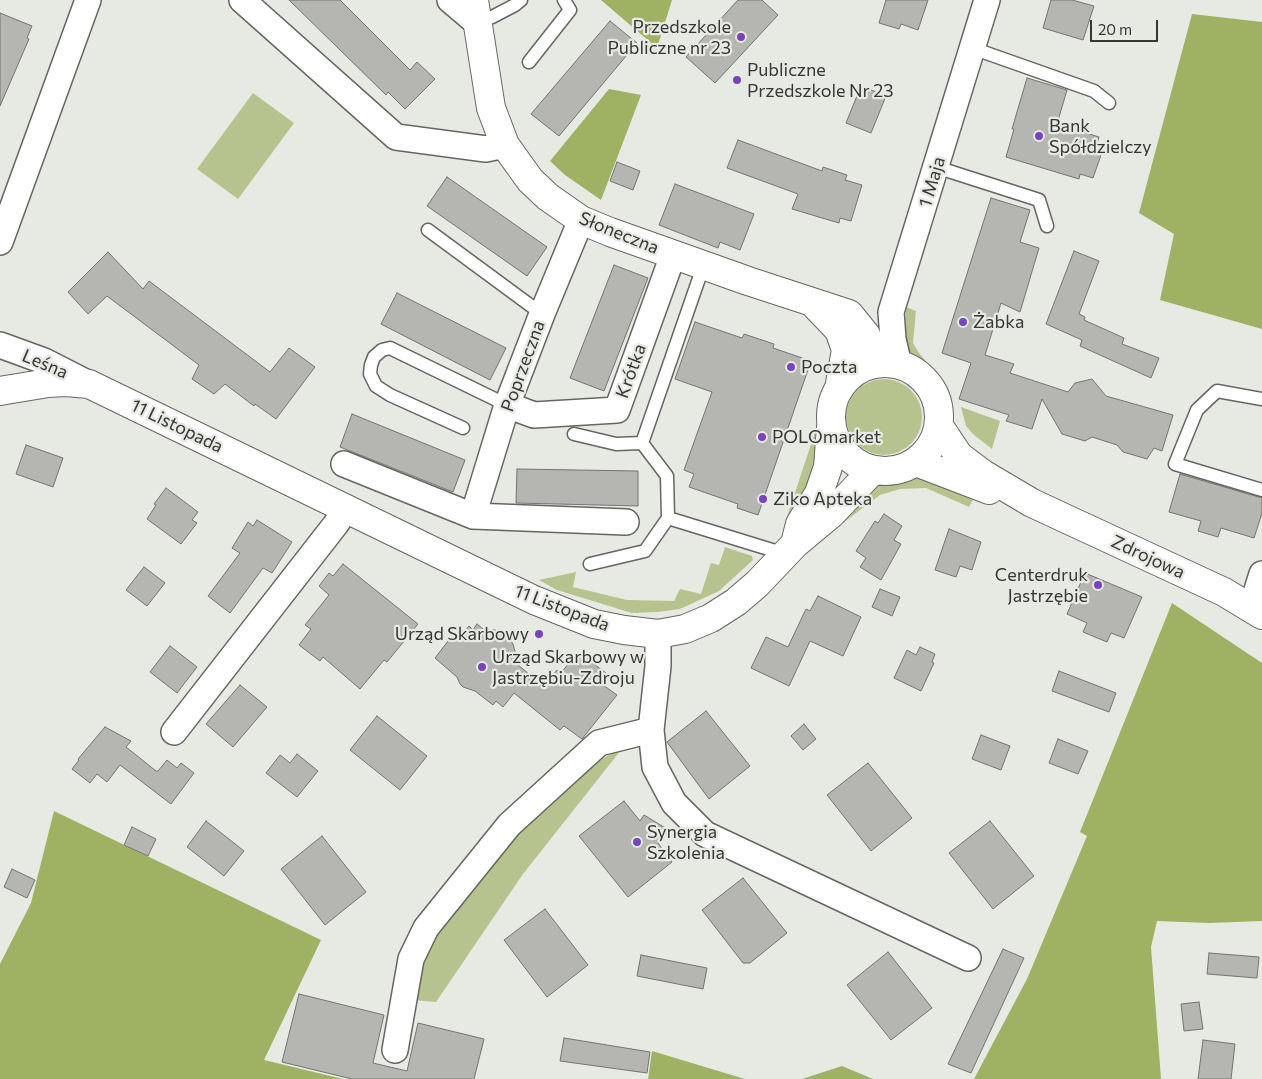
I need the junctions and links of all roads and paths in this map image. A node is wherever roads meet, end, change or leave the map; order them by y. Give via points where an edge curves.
1 (88, 0) edge
2 (242, 0) edge
3 (450, 0) edge
4 (521, 0) edge
5 (564, 0) edge
6 (987, 0) edge
7 (475, 11) edge
8 (972, 48) junction
9 (529, 62) dead end
10 (1109, 103) dead end
11 (505, 145) junction
12 (936, 167) junction
13 (581, 220) junction
14 (1047, 226) dead end
15 (428, 230) dead end
16 (0, 242) edge
17 (673, 255) junction
18 (704, 264) junction
19 (814, 303) junction
20 (542, 314) junction
21 (0, 345) edge
22 (888, 364) junction
23 (89, 384) junction
24 (839, 388) junction
25 (0, 391) edge
26 (1262, 398) edge
27 (507, 405) junction
28 (939, 426) junction
29 (831, 427) junction
30 (463, 428) dead end
31 (574, 434) dead end
32 (642, 443) junction
33 (916, 462) junction
34 (344, 464) dead end
35 (874, 470) junction
36 (1262, 490) edge
37 (1032, 503) junction
38 (346, 508) junction
39 (473, 516) junction
40 (668, 518) junction
41 (626, 522) dead end
42 (790, 549) junction
43 (590, 564) dead end
44 (1262, 574) edge
45 (1257, 612) edge
46 (658, 634) junction
47 (650, 730) junction
48 (174, 732) dead end
49 (968, 958) dead end
50 (395, 1050) dead end

1 - 16 street
2 - 11 street via 396,137 486,149
3 - 7 street
4 - 7 lane via 492,16
5 - 9 lane via 570,10
6 - 8 street, 1 Maja
7 - 11 main road, Słoneczna via 491,108
8 - 10 lane via 1094,91
8 - 12 street, 1 Maja
11 - 13 main road, Słoneczna via 530,180
12 - 14 lane via 1040,200
12 - 22 street, 1 Maja via 891,312 893,340
13 - 17 main road, Słoneczna
13 - 20 street, Poprzeczna
15 - 20 lane
17 - 18 main road, Słoneczna
17 - 27 street, Krótka via 616,410 534,415
18 - 19 main road, Słoneczna
18 - 32 lane
19 - 22 main road, Słoneczna via 849,314
19 - 24 main road, Słoneczna via 839,330 846,350
20 - 27 street, Poprzeczna
21 - 23 street, Leśna via 44,361
22 - 24 main road via 863,368 849,376
22 - 28 main road via 914,371 926,381 939,410
23 - 25 main road, 11 Listopada via 48,383
23 - 38 main road, 11 Listopada
24 - 29 main road via 832,407
26 - 36 lane via 1217,391 1197,410 1175,464
27 - 30 lane via 390,348 374,356 370,374 376,386
27 - 39 street, Poprzeczna
28 - 33 main road via 934,440
28 - 37 main road, Zdrojowa via 959,456
29 - 35 main road via 836,442 846,455 858,465
29 - 42 main road, 11 Listopada via 828,467 819,493 800,524
31 - 32 lane via 616,444
32 - 40 lane via 667,476
33 - 35 main road via 888,472
33 - 37 main road, Zdrojowa
34 - 39 street
35 - 42 main road, 11 Listopada via 831,514
37 - 45 main road, Zdrojowa via 1224,592
38 - 46 main road, 11 Listopada via 534,600 594,624
38 - 48 street
39 - 41 street
40 - 42 lane
40 - 43 lane via 646,551
42 - 46 main road, 11 Listopada via 736,602 685,629
44 - 45 street
46 - 47 street via 658,666
47 - 49 street via 654,767 674,804 705,834
47 - 50 street via 599,743 509,825 426,928 411,959

